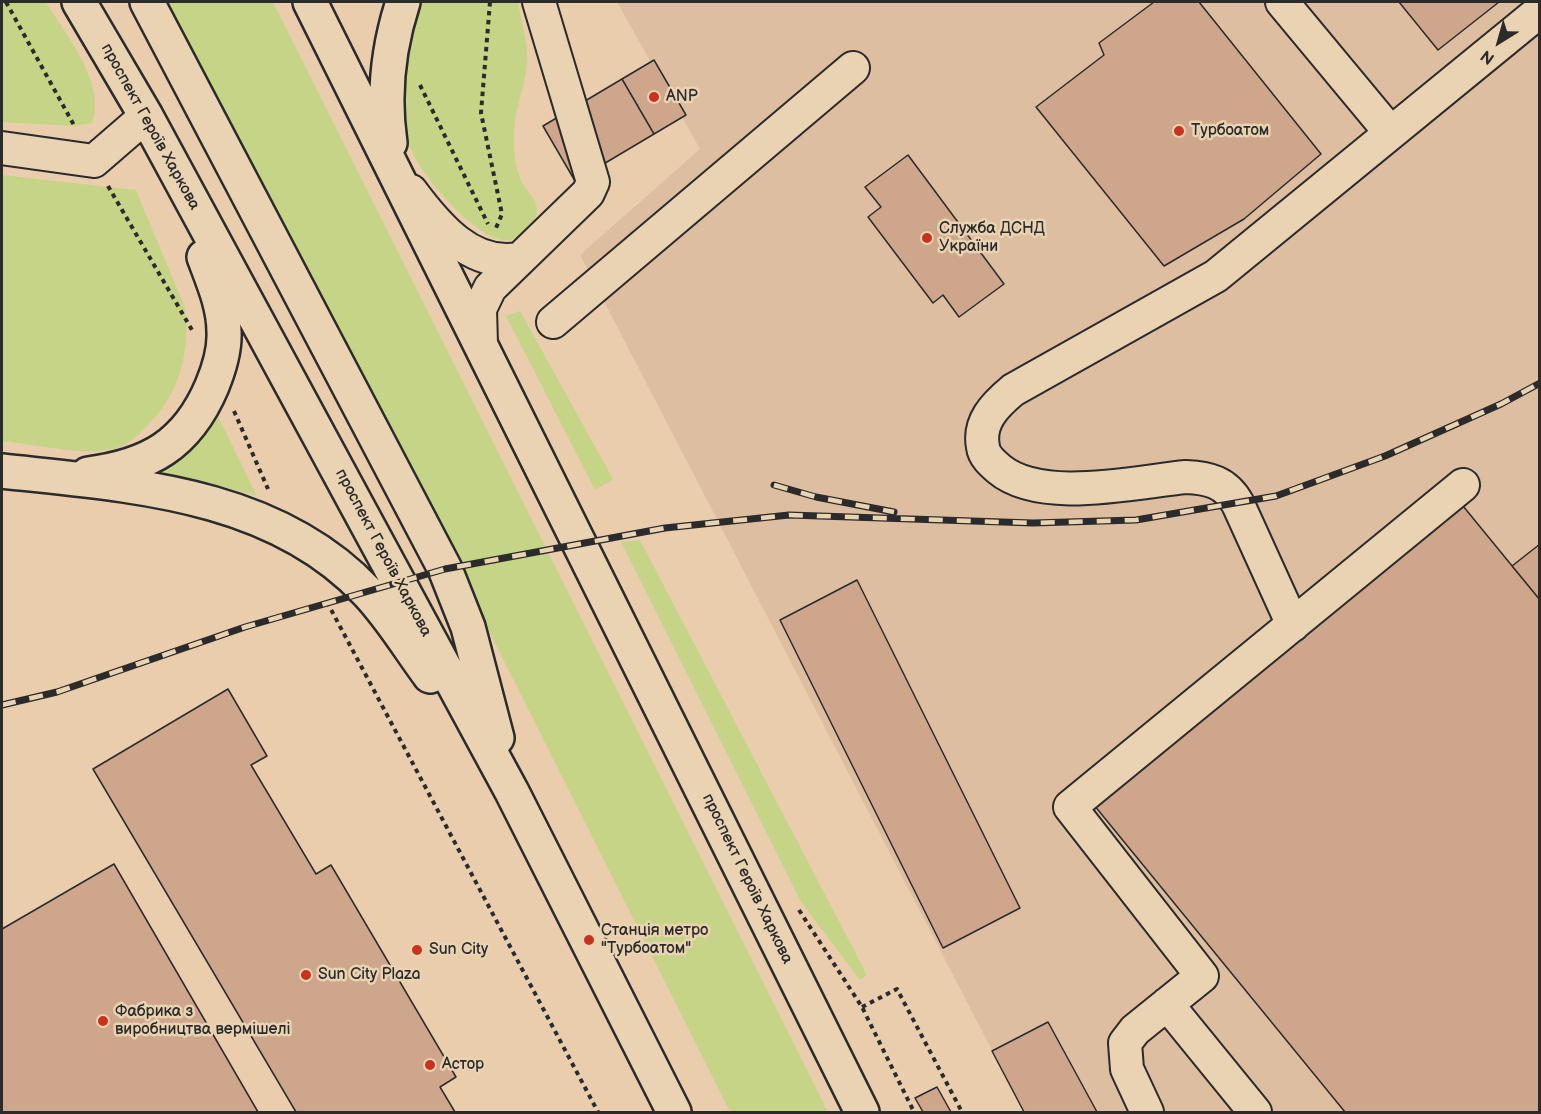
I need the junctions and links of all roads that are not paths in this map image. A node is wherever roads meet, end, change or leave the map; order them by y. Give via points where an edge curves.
1 (79, 2) edge
2 (147, 2) edge
3 (310, 2) edge
4 (403, 2) edge
5 (539, 2) edge
6 (1282, 2) edge
7 (1539, 11) edge
8 (853, 68) dead end
9 (146, 116) junction
10 (1390, 132) junction
11 (2, 148) edge
12 (396, 171) junction
13 (518, 259) junction
14 (553, 322) dead end
15 (481, 344) junction
16 (2, 471) edge
17 (59, 477) junction
18 (1463, 485) dead end
19 (1293, 625) junction
20 (512, 792) junction
21 (1167, 1004) junction
22 (674, 1113) edge
23 (862, 1113) edge
24 (1147, 1113) edge
25 (1255, 1113) edge

1 - 9 main road, проспект Героїв Харкова
2 - 20 main road via 445,569 473,644
3 - 12 main road, проспект Героїв Харкова
4 - 12 main road via 390,54 386,98
5 - 13 lane via 593,182 583,198
6 - 10 lane
7 - 10 lane
8 - 14 lane
9 - 11 lane via 94,162
9 - 17 main road via 218,295 224,332 217,374 199,413 164,451 126,467
9 - 20 main road, проспект Героїв Харкова
10 - 19 lane via 1216,276 1013,390 993,410 982,432 983,450 989,461 1019,481 1040,487 1074,488 1186,477 1216,481 1233,495
12 - 13 lane via 433,218 462,246 485,258
12 - 15 main road, проспект Героїв Харкова
13 - 15 lane via 484,299 479,320
15 - 23 main road, проспект Героїв Харкова
16 - 17 main road
17 - 20 main road via 222,504 274,525 324,555 360,585 383,611
18 - 19 lane
19 - 21 lane via 1071,807 1202,976
20 - 22 main road, проспект Героїв Харкова
21 - 24 lane via 1130,1035 1124,1050 1131,1079
21 - 25 lane

